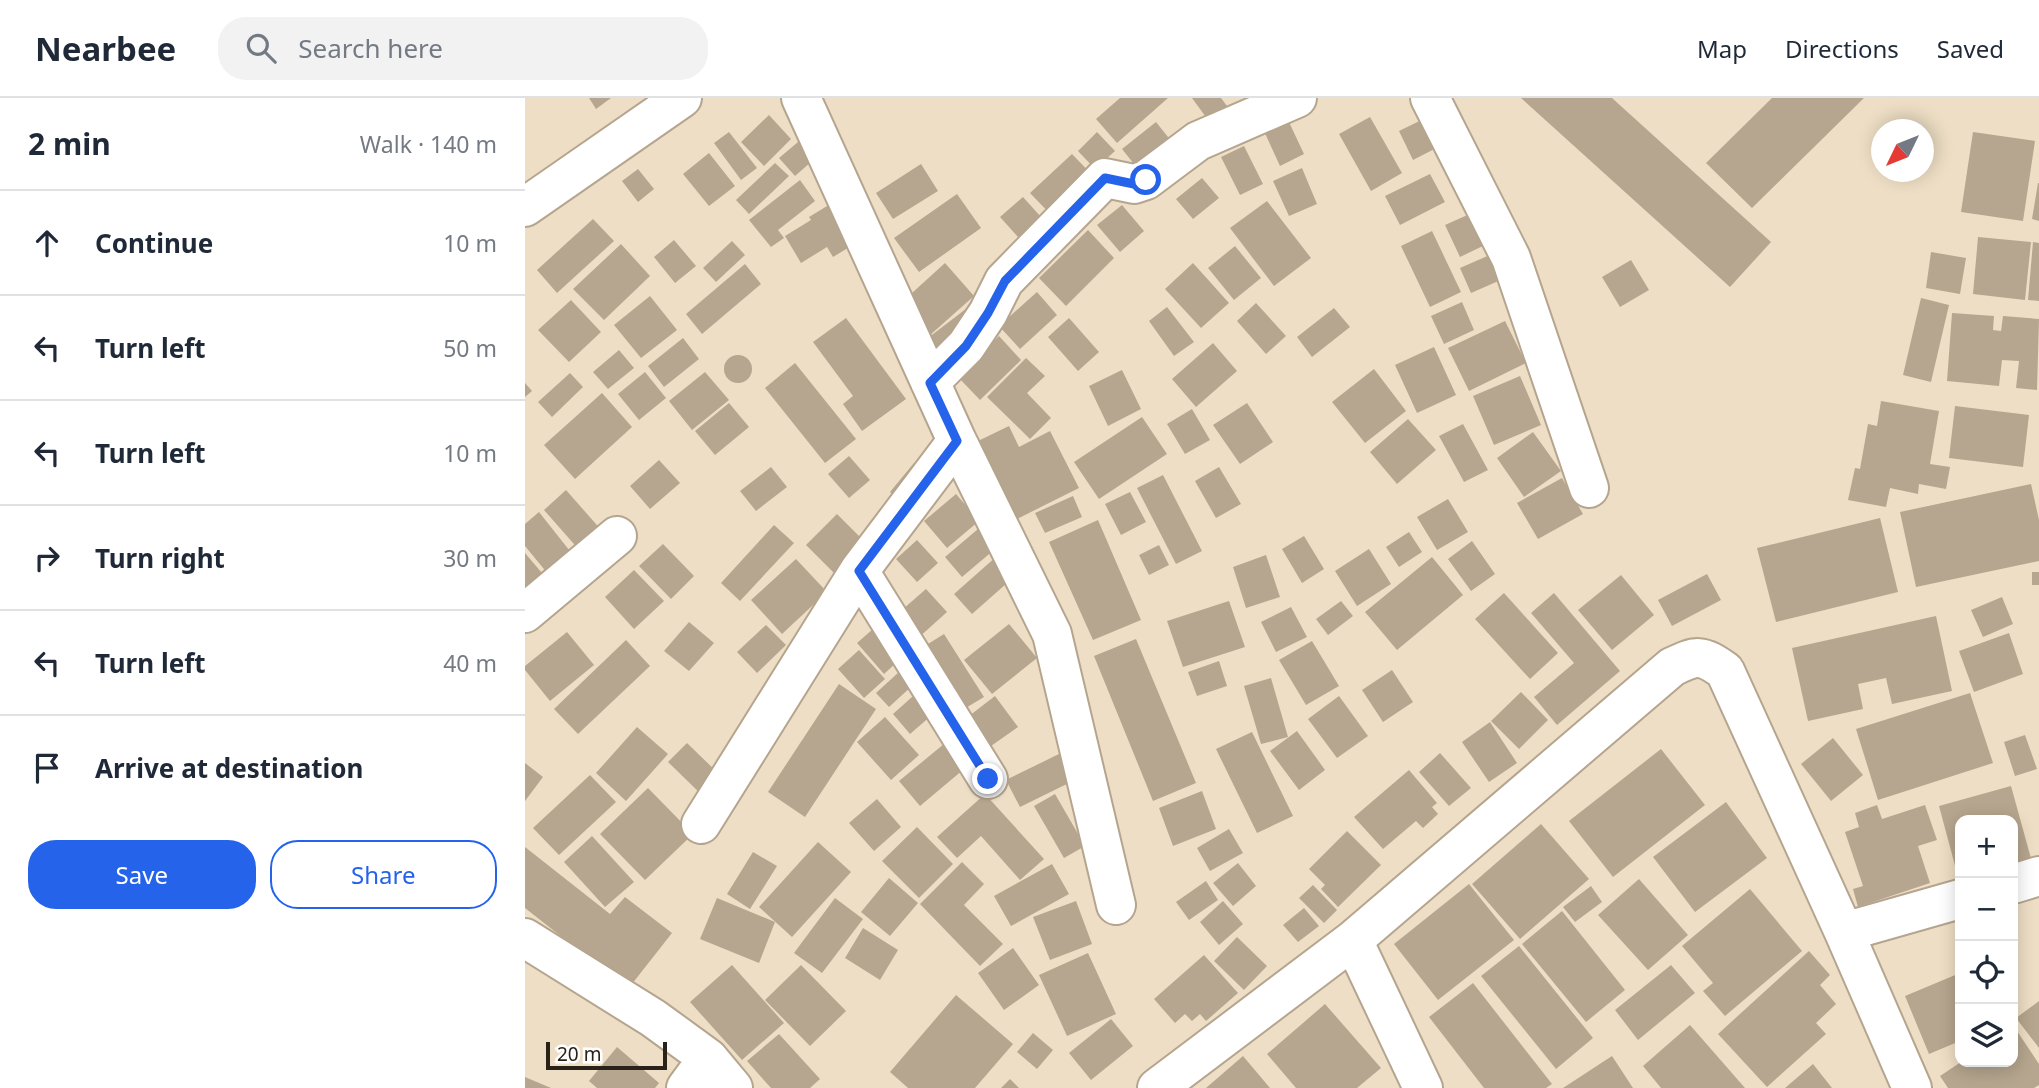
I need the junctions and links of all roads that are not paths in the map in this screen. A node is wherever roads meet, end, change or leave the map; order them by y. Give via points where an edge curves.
1 (682, 98) edge
2 (801, 98) edge
3 (1297, 98) edge
4 (1430, 98) edge
5 (525, 207) edge
6 (930, 383) junction
7 (957, 441) junction
8 (1589, 488) dead end
9 (617, 536) dead end
10 (859, 571) junction
11 (525, 612) edge
12 (988, 779) dead end
13 (701, 824) dead end
14 (2039, 876) edge
15 (2018, 882) edge
16 (1955, 900) edge
17 (1116, 905) dead end
18 (1844, 932) junction
19 (525, 938) edge
20 (1353, 940) junction
21 (697, 1073) edge
22 (733, 1088) edge
23 (1157, 1088) edge
24 (1423, 1088) edge
25 (1912, 1088) edge

1 - 5 street
2 - 6 street
3 - 6 street via 1198,141 1146,180 1134,184 1105,178 1005,281 966,346
4 - 8 street via 1511,258
6 - 7 street
7 - 10 street
7 - 17 street via 1052,634
9 - 11 street
10 - 12 street
10 - 13 street
14 - 15 street
16 - 18 street
18 - 20 street via 1725,671 1710,660 1693,657 1672,667
18 - 25 street
19 - 21 street via 653,1018
20 - 23 street
20 - 24 street
21 - 22 street

